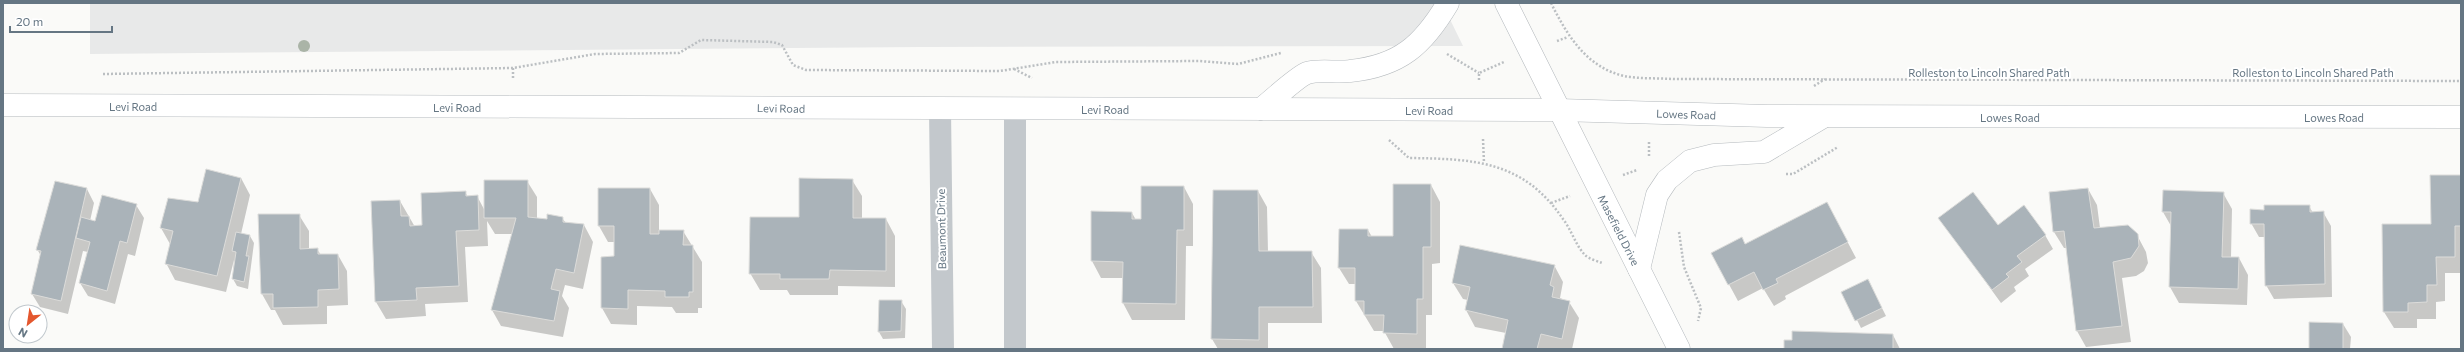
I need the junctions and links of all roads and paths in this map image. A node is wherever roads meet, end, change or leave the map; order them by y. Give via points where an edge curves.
1 (1448, 3) edge
2 (1506, 3) edge
3 (1551, 3) edge
4 (1287, 51) dead end
5 (513, 68) junction
6 (95, 74) dead end
7 (513, 76) dead end
8 (1647, 78) junction
9 (2461, 81) edge
10 (3, 105) edge
11 (940, 109) junction
12 (1261, 109) junction
13 (1015, 110) junction
14 (1559, 110) junction
15 (1648, 113) junction
16 (1824, 116) junction
17 (2461, 117) edge
18 (1840, 145) dead end
19 (1397, 146) dead end
20 (1649, 165) dead end
21 (1642, 168) dead end
22 (1778, 174) dead end
23 (1597, 185) junction
24 (1551, 203) junction
25 (1679, 230) dead end
26 (1601, 262) dead end
27 (1640, 269) junction
28 (1701, 308) dead end
29 (943, 349) edge
30 (1015, 349) edge
31 (1679, 349) edge

1 - 12 main road via 1434,26 1407,54 1383,66 1306,73
2 - 14 main road, Masefield Drive
3 - 8 path, Rolleston to Lincoln Shared Path via 1568,37 1599,66 1624,76
4 - 5 path via 1230,64 1199,61 1056,62 1000,71 806,70 793,65 782,45 773,42 701,40 679,53 595,54
5 - 6 path
5 - 7 path
8 - 9 path, Rolleston to Lincoln Shared Path
8 - 15 path
10 - 11 main road, Levi Road
11 - 13 main road, Levi Road
11 - 29 street, Beaumont Drive
12 - 13 main road, Levi Road
12 - 14 main road, Levi Road
13 - 30 street
14 - 15 main road, Lowes Road
14 - 23 main road, Masefield Drive
15 - 16 main road, Lowes Road
15 - 20 path
16 - 17 main road, Lowes Road
16 - 27 main road via 1764,152 1714,155 1690,161 1667,180 1657,195
18 - 22 path via 1793,174
19 - 24 path via 1409,158 1455,159 1484,163 1513,174 1542,193
21 - 23 path
23 - 24 path
23 - 27 main road, Masefield Drive
24 - 26 path via 1572,232 1585,256
25 - 28 path via 1684,267
27 - 31 main road, Masefield Drive

